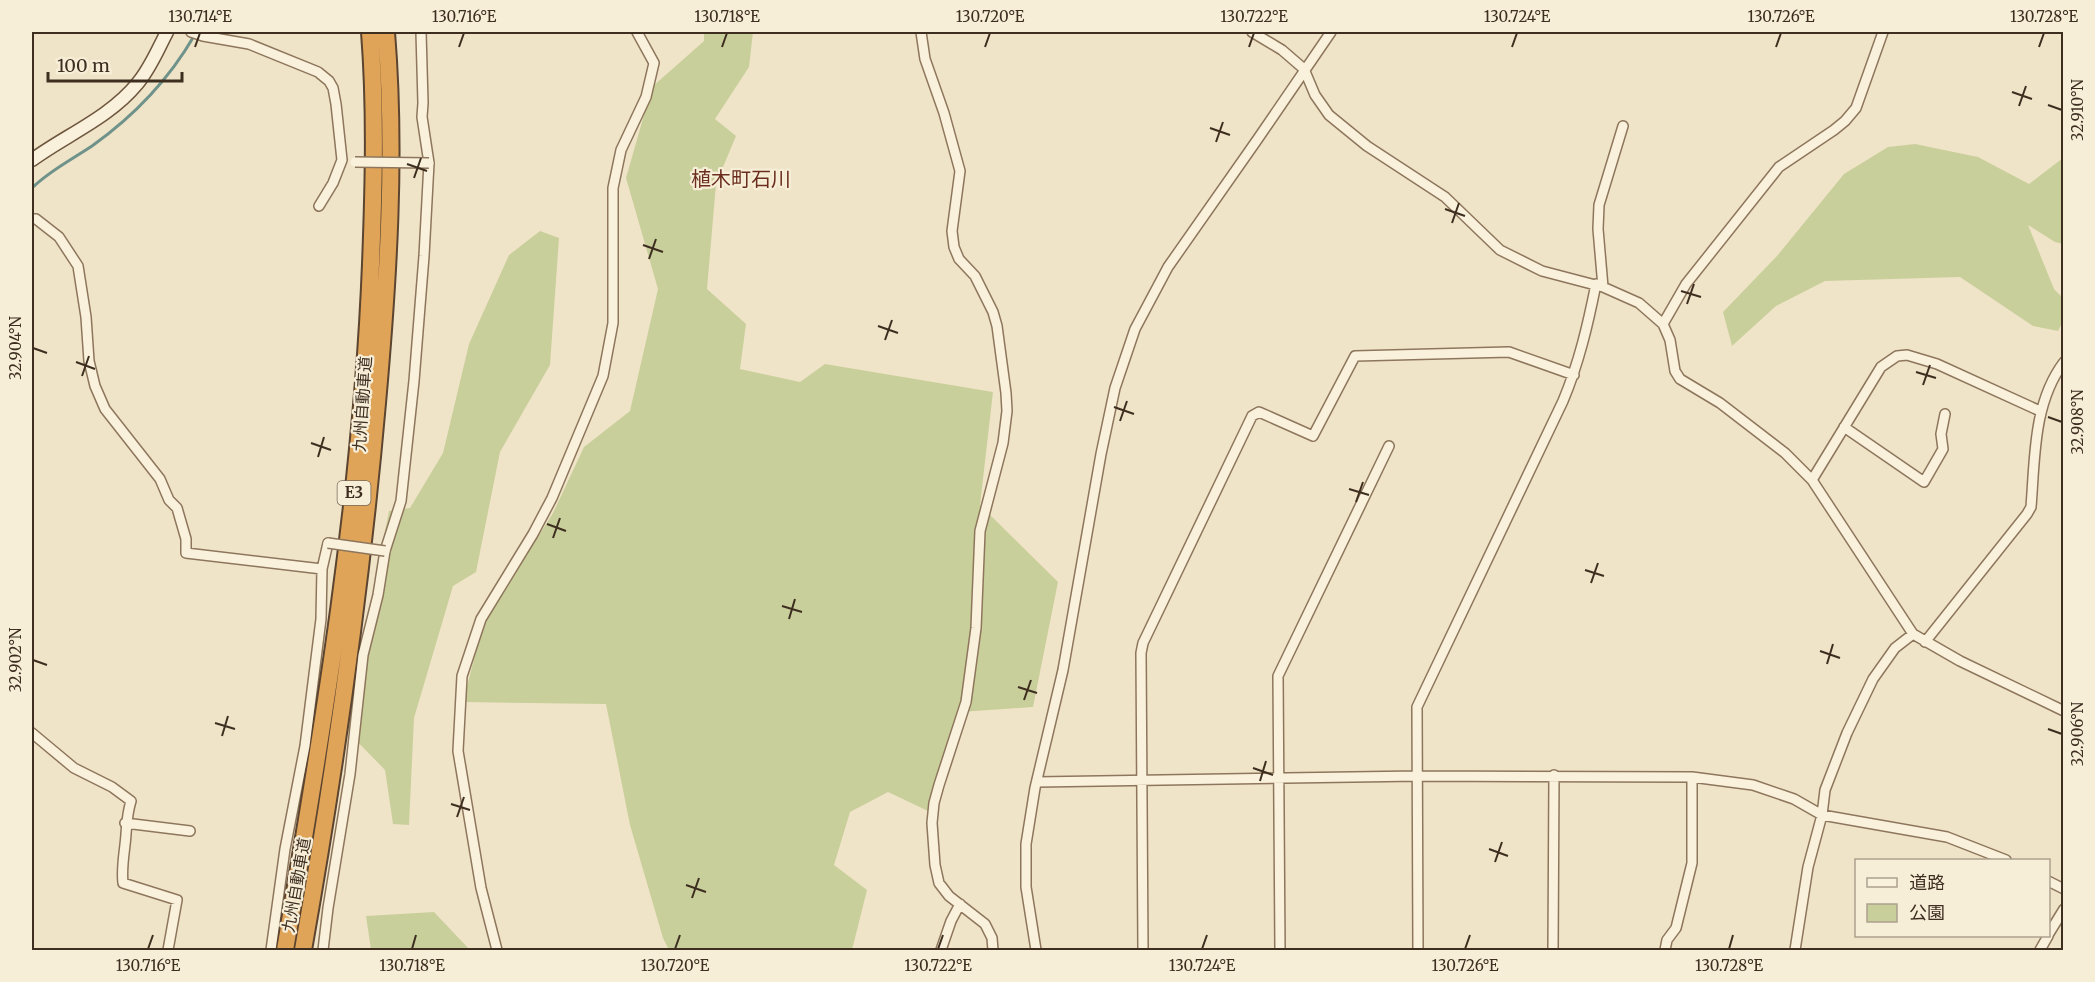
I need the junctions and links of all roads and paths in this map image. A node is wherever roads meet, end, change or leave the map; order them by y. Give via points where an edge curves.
1 (167, 32) edge
2 (191, 32) edge
3 (370, 32) edge
4 (386, 32) edge
5 (421, 32) edge
6 (637, 32) edge
7 (921, 32) edge
8 (1252, 32) edge
9 (1331, 32) edge
10 (1883, 32) edge
11 (1304, 69) junction
12 (1623, 126) dead end
13 (32, 160) edge
14 (342, 160) junction
15 (429, 163) junction
16 (319, 206) dead end
17 (32, 219) edge
18 (1600, 285) junction
19 (1663, 324) junction
20 (2064, 362) edge
21 (1574, 375) junction
22 (2040, 411) junction
23 (1945, 414) dead end
24 (1844, 427) junction
25 (1389, 446) dead end
26 (1812, 480) junction
27 (385, 552) junction
28 (322, 569) junction
29 (1913, 634) junction
30 (1925, 642) junction
31 (2064, 711) edge
32 (32, 733) edge
33 (1554, 775) junction
34 (1418, 776) junction
35 (1692, 777) junction
36 (1279, 779) junction
37 (1141, 780) junction
38 (1037, 782) junction
39 (1822, 815) junction
40 (125, 823) junction
41 (190, 831) dead end
42 (2001, 859) edge
43 (2050, 882) edge
44 (2064, 889) edge
45 (960, 904) junction
46 (2064, 909) edge
47 (2050, 933) edge
48 (2048, 937) edge
49 (168, 951) edge
50 (271, 951) edge
51 (285, 951) edge
52 (304, 951) edge
53 (323, 951) edge
54 (497, 951) edge
55 (941, 951) edge
56 (993, 951) edge
57 (1036, 951) edge
58 (1143, 951) edge
59 (1280, 951) edge
60 (1418, 951) edge
61 (1552, 951) edge
62 (1665, 951) edge
63 (1795, 951) edge
64 (2040, 951) edge

1 - 13 street via 137,84 114,106
2 - 14 street via 249,44 318,72 329,81 336,104
3 - 51 highway, 九州自動車道 / E3 via 375,176 358,464 326,705
4 - 52 highway, 九州自動車道 / E3 via 389,225 370,491
5 - 15 street via 422,117
6 - 54 street via 654,63 646,97 621,150 612,188 613,323 603,376 552,498 481,618 462,676 458,751 481,888
7 - 45 street via 925,59 960,171 952,231 954,247 975,276 993,312 1007,411 999,463 980,531 976,628 966,702 934,803 933,842 939,883
8 - 11 street
9 - 11 street
10 - 19 street via 1856,108 1845,122 1779,167 1686,284
11 - 18 street via 1329,115 1367,146 1445,197 1500,250 1542,271
11 - 38 street via 1168,267 1135,329 1115,388 1063,670
12 - 18 street via 1599,205
14 - 15 street, bridge
14 - 16 street
15 - 27 street via 414,381 400,501
17 - 28 street via 59,237 78,266 95,386 105,409 160,479 177,508 186,553
18 - 19 street via 1639,303
18 - 21 street
19 - 26 street via 1680,379 1785,453
20 - 22 street via 2055,373
21 - 34 street via 1417,707
21 - 37 street via 1509,352 1355,356 1313,436 1259,412 1252,416 1143,643
22 - 24 street via 1937,364 1907,355 1897,356 1881,367
22 - 30 street via 2031,507
23 - 24 street via 1943,449 1924,482
24 - 26 street
25 - 36 street via 1278,676
26 - 29 street
27 - 28 street, bridge via 328,543
27 - 53 street via 363,655 350,774
28 - 50 street via 321,619 305,746
29 - 30 street
29 - 39 street via 1895,648 1858,707 1825,790
30 - 31 street
32 - 40 street via 74,768 131,801
33 - 34 street
33 - 35 street
33 - 61 street
34 - 36 street
34 - 60 street
35 - 39 street via 1753,785 1794,798
35 - 62 street via 1692,863 1676,928
36 - 37 street
36 - 59 street
37 - 38 street
37 - 58 street
38 - 57 street via 1025,866
39 - 42 street via 1947,837
39 - 63 street via 1808,867
40 - 41 street
40 - 49 street via 123,883 177,900
43 - 44 street
45 - 55 street
45 - 56 street via 989,930
46 - 47 street
48 - 64 street

